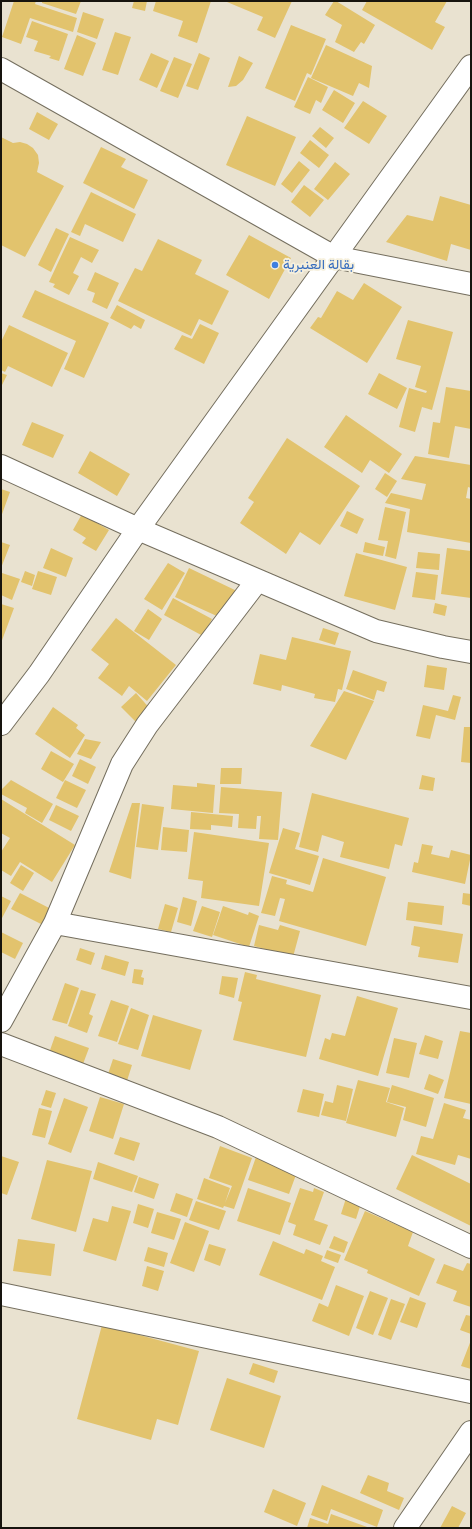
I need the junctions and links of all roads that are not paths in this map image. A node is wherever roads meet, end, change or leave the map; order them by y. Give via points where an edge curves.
1 (471, 66) edge
2 (1, 69) edge
3 (334, 257) junction
4 (471, 284) edge
5 (1, 466) edge
6 (138, 529) junction
7 (257, 581) junction
8 (471, 652) edge
9 (1, 724) edge
10 (55, 924) junction
11 (471, 998) edge
12 (1, 1021) edge
13 (1, 1044) edge
14 (471, 1247) edge
15 (1, 1294) edge
16 (471, 1392) edge
17 (471, 1432) edge
18 (405, 1528) edge

1 - 3 street
2 - 3 street
3 - 4 street
3 - 6 street
5 - 6 street
6 - 7 street
6 - 9 street via 40,674
7 - 8 street via 376,631
7 - 10 street via 147,726 126,758
10 - 11 street
10 - 12 street
13 - 14 street via 218,1127
15 - 16 street
17 - 18 street

